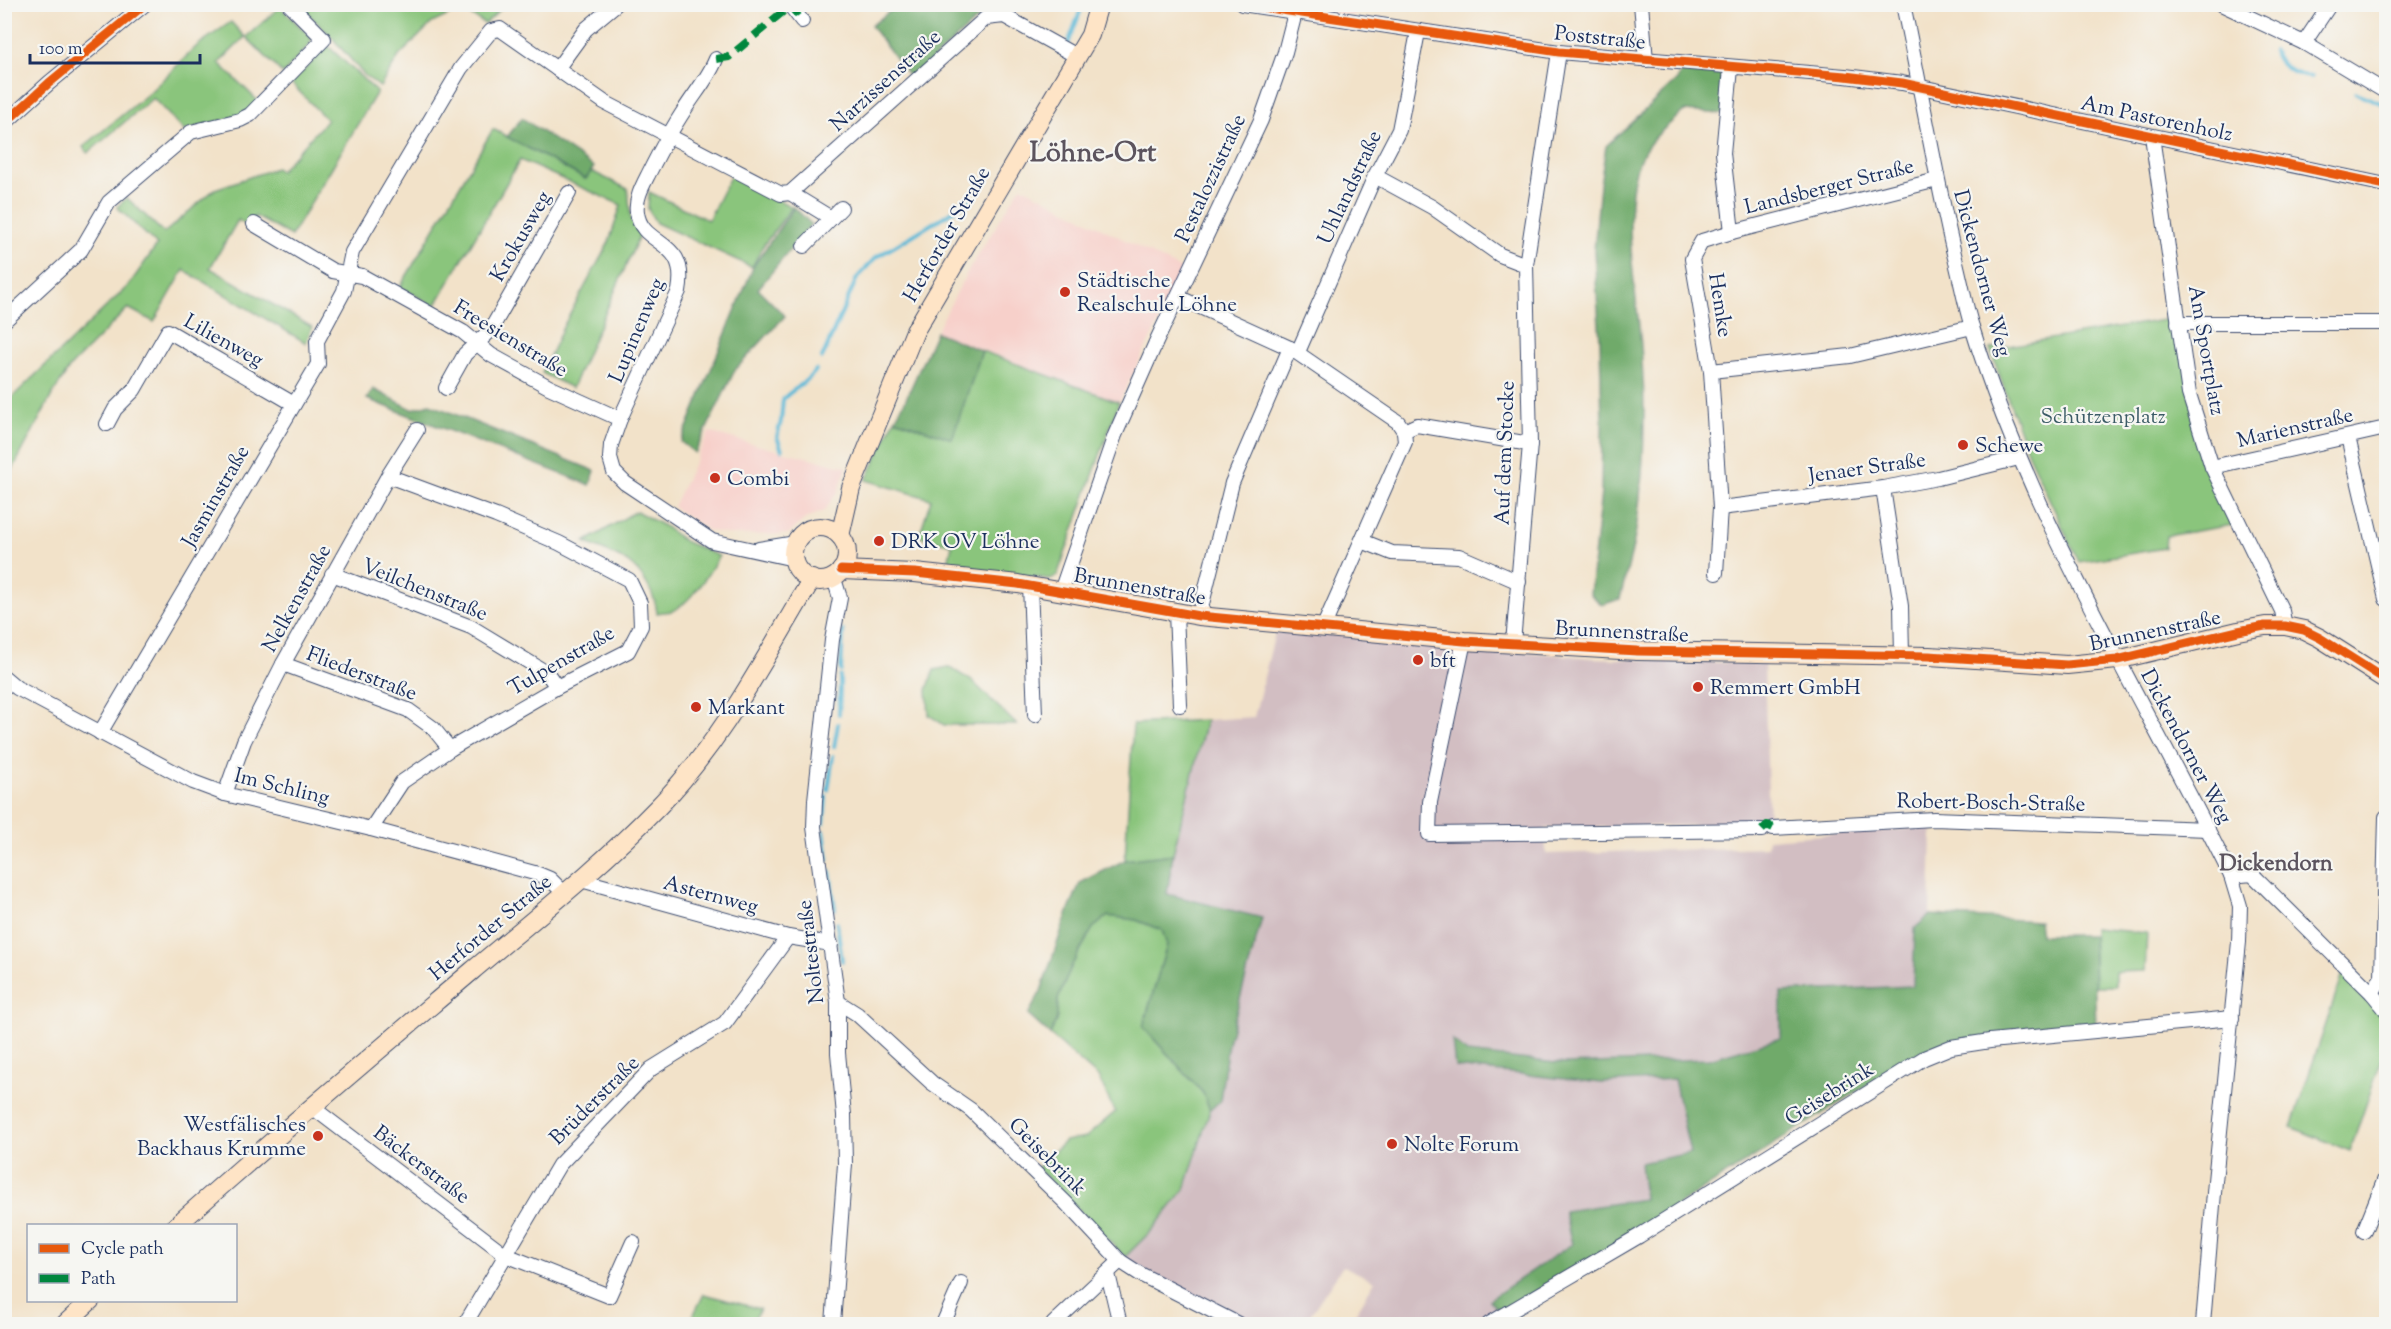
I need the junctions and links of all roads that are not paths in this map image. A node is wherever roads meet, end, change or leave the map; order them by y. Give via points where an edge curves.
1 (145, 4) edge
2 (289, 4) edge
3 (616, 4) edge
4 (1099, 4) edge
5 (1242, 4) edge
6 (1641, 4) edge
7 (1903, 4) edge
8 (2221, 4) edge
9 (2330, 4) edge
10 (790, 5) edge
11 (1295, 13) junction
12 (802, 21) dead end
13 (1418, 32) junction
14 (2304, 43) junction
15 (1559, 52) junction
16 (1078, 57) junction
17 (716, 58) dead end
18 (1646, 60) junction
19 (1731, 68) junction
20 (557, 69) junction
21 (1920, 88) junction
22 (2386, 92) edge
23 (4, 124) edge
24 (667, 136) junction
25 (2152, 136) junction
26 (1376, 176) junction
27 (1937, 180) junction
28 (2386, 185) edge
29 (569, 193) dead end
30 (785, 194) junction
31 (841, 208) dead end
32 (831, 218) junction
33 (254, 224) dead end
34 (1732, 232) junction
35 (804, 246) dead end
36 (1526, 265) junction
37 (348, 274) junction
38 (1178, 297) junction
39 (4, 321) edge
40 (2178, 323) junction
41 (2386, 323) edge
42 (1972, 327) junction
43 (478, 342) junction
44 (1294, 350) junction
45 (1711, 371) junction
46 (446, 388) dead end
47 (294, 404) junction
48 (620, 419) junction
49 (107, 424) dead end
50 (2386, 428) edge
51 (417, 430) dead end
52 (1404, 431) junction
53 (2348, 437) junction
54 (1530, 444) junction
55 (2019, 458) junction
56 (2212, 467) junction
57 (388, 476) junction
58 (1883, 488) junction
59 (849, 495) junction
60 (1720, 508) junction
61 (823, 527) junction
62 (1362, 541) junction
63 (820, 562) junction
64 (1716, 573) dead end
65 (332, 574) junction
66 (1519, 582) junction
67 (1030, 585) junction
68 (1061, 591) junction
69 (2386, 599) edge
70 (1176, 613) junction
71 (1198, 616) junction
72 (2285, 626) junction
73 (1323, 628) junction
74 (1464, 640) junction
75 (1513, 643) junction
76 (1902, 656) junction
77 (2117, 660) junction
78 (283, 664) junction
79 (4, 677) edge
80 (2386, 680) edge
81 (557, 687) junction
82 (1180, 705) dead end
83 (1035, 715) dead end
84 (100, 733) junction
85 (450, 749) junction
86 (225, 794) junction
87 (2386, 817) edge
88 (2386, 826) edge
89 (371, 829) junction
90 (2208, 829) junction
91 (2231, 876) junction
92 (580, 880) junction
93 (564, 893) junction
94 (788, 937) junction
95 (831, 944) junction
96 (2372, 993) junction
97 (838, 1002) junction
98 (2386, 1010) edge
99 (2232, 1018) junction
100 (312, 1107) junction
101 (2386, 1176) edge
102 (178, 1224) edge
103 (2364, 1231) dead end
104 (633, 1242) dead end
105 (506, 1255) junction
106 (1120, 1261) junction
107 (1108, 1274) junction
108 (961, 1283) dead end
109 (89, 1302) edge
110 (65, 1324) edge
111 (465, 1324) edge
112 (833, 1324) edge
113 (943, 1324) edge
114 (1053, 1324) edge
115 (1120, 1324) edge
116 (1238, 1324) edge
117 (1489, 1324) edge
118 (2204, 1324) edge

1 - 23 street
2 - 39 street via 324,39 250,115 191,132 109,201 81,250
3 - 20 street via 586,29
4 - 16 main road, Herforder Straße via 1090,35
5 - 11 street, Poststraße
6 - 18 street
7 - 21 street, Dickendorner Weg
8 - 14 street
9 - 14 street
10 - 12 street
11 - 13 street, Poststraße
11 - 38 street, Pestalozzistraße via 1286,52 1261,120
13 - 15 street, Poststraße
13 - 26 street, Uhlandstraße via 1399,130
14 - 22 street
15 - 18 street, Poststraße
15 - 36 street, Auf dem Stocke
16 - 30 street, Narzissenstraße via 1004,16 986,18
16 - 59 main road, Herforder Straße via 915,331
17 - 24 street
18 - 19 street, Poststraße
19 - 21 street, Poststraße via 1845,76
19 - 34 street via 1723,153
20 - 24 street, Jasminstraße via 604,102
20 - 37 street, Jasminstraße via 500,29 491,31 461,68 352,252
21 - 25 street, Am Pastorenholz
21 - 27 street, Dickendorner Weg
24 - 30 street, Jasminstraße
24 - 48 street, Lupinenweg via 643,185 637,213 651,236 677,257 681,277
25 - 28 street, Am Pastorenholz
25 - 40 street, Am Sportplatz
26 - 36 street via 1432,207 1500,255
26 - 44 street, Uhlandstraße
27 - 34 street, Landsberger Straße
27 - 42 street, Dickendorner Weg
29 - 43 street, Krokusweg via 490,331
30 - 32 street
31 - 32 street
32 - 35 street
33 - 37 street via 333,271
34 - 45 street, Hemke via 1702,242 1692,259
36 - 54 street, Auf dem Stocke
37 - 43 street, Freesienstraße via 362,276
37 - 47 street, Jasminstraße via 344,291 316,341 318,364
38 - 44 street
38 - 68 street, Pestalozzistraße via 1115,435
40 - 41 street
40 - 56 street, Am Sportplatz via 2189,394
42 - 45 street via 1850,356
42 - 55 street, Dickendorner Weg
43 - 46 street, Krokusweg via 465,354
43 - 48 street, Freesienstraße via 491,355 549,387
44 - 52 street via 1398,422
44 - 71 street, Uhlandstraße via 1232,483
45 - 60 street, Hemke
47 - 49 street, Lilienweg via 168,331 134,390 115,409
47 - 84 street, Jasminstraße
48 - 63 street via 611,445 614,472 662,510 712,541
50 - 53 street, Marienstraße
51 - 57 street, Nelkenstraße
52 - 54 street via 1416,425
52 - 62 street via 1405,442
53 - 56 street, Marienstraße
53 - 69 street
54 - 66 street, Auf dem Stocke
55 - 58 street, Jenaer Straße
55 - 77 street, Dickendorner Weg
56 - 72 street, Am Sportplatz via 2282,611
57 - 65 street, Nelkenstraße
57 - 81 street, Tulpenstraße via 559,543 629,580 640,603 641,626 627,651
58 - 60 street, Jenaer Straße
58 - 76 street via 1901,606
59 - 61 main road, Herforder Straße
59 - 63 main road, Herforder Straße
60 - 64 street, Hemke
61 - 63 main road, Brunnenstraße
61 - 63 main road via 810,529
62 - 66 street via 1392,553 1459,556
62 - 73 street
63 - 67 main road, Brunnenstraße
63 - 92 main road, Herforder Straße via 735,708 696,761 659,806
63 - 95 street, Noltestraße via 839,591 814,827
65 - 78 street, Nelkenstraße
65 - 81 street, Veilchenstraße via 471,627 547,674
66 - 75 street, Auf dem Stocke
67 - 68 main road, Brunnenstraße
67 - 83 street
68 - 70 main road, Brunnenstraße
70 - 71 main road, Brunnenstraße
70 - 82 street
71 - 73 main road, Brunnenstraße
72 - 77 main road, Brunnenstraße via 2238,631
72 - 80 main road, Brunnenstraße via 2320,638
73 - 74 main road, Brunnenstraße
74 - 75 main road, Brunnenstraße
74 - 90 street, Robert-Bosch-Straße via 1430,802 1429,834 1767,829 1934,819
75 - 76 main road, Brunnenstraße via 1637,651
76 - 77 main road, Brunnenstraße via 2067,665
77 - 90 street, Dickendorner Weg
78 - 85 street, Fliederstraße via 408,710 433,728
78 - 86 street, Nelkenstraße via 244,741
79 - 84 street, Im Schling via 16,688
81 - 85 street, Tulpenstraße
84 - 86 street, Im Schling via 193,782
85 - 89 street, Tulpenstraße via 402,782
86 - 89 street, Im Schling
87 - 88 street
88 - 96 street via 2383,968
89 - 93 street, Im Schling via 538,874 550,879
90 - 91 street, Dickendorner Weg
91 - 96 street via 2252,874
91 - 99 street, Dickendorner Weg via 2240,906
92 - 93 main road, Herforder Straße
92 - 94 street, Asternweg
93 - 100 main road, Herforder Straße
94 - 95 street, Asternweg
94 - 105 street, Brüderstraße via 725,1023 651,1069 559,1165
95 - 97 street, Noltestraße
96 - 98 street
97 - 106 street, Geisebrink via 857,1014 932,1083 971,1110
97 - 112 street, Noltestraße via 844,1164
99 - 117 street, Geisebrink via 1990,1041 1933,1054
99 - 118 street, Dickendorner Weg
100 - 102 main road, Herforder Straße
100 - 105 street, Bäckerstraße
101 - 103 street
104 - 105 street, Bäckerstraße via 609,1296
105 - 111 street, Brüderstraße
106 - 107 street
106 - 116 street, Geisebrink
107 - 114 street
107 - 115 street
108 - 113 street
109 - 110 main road

